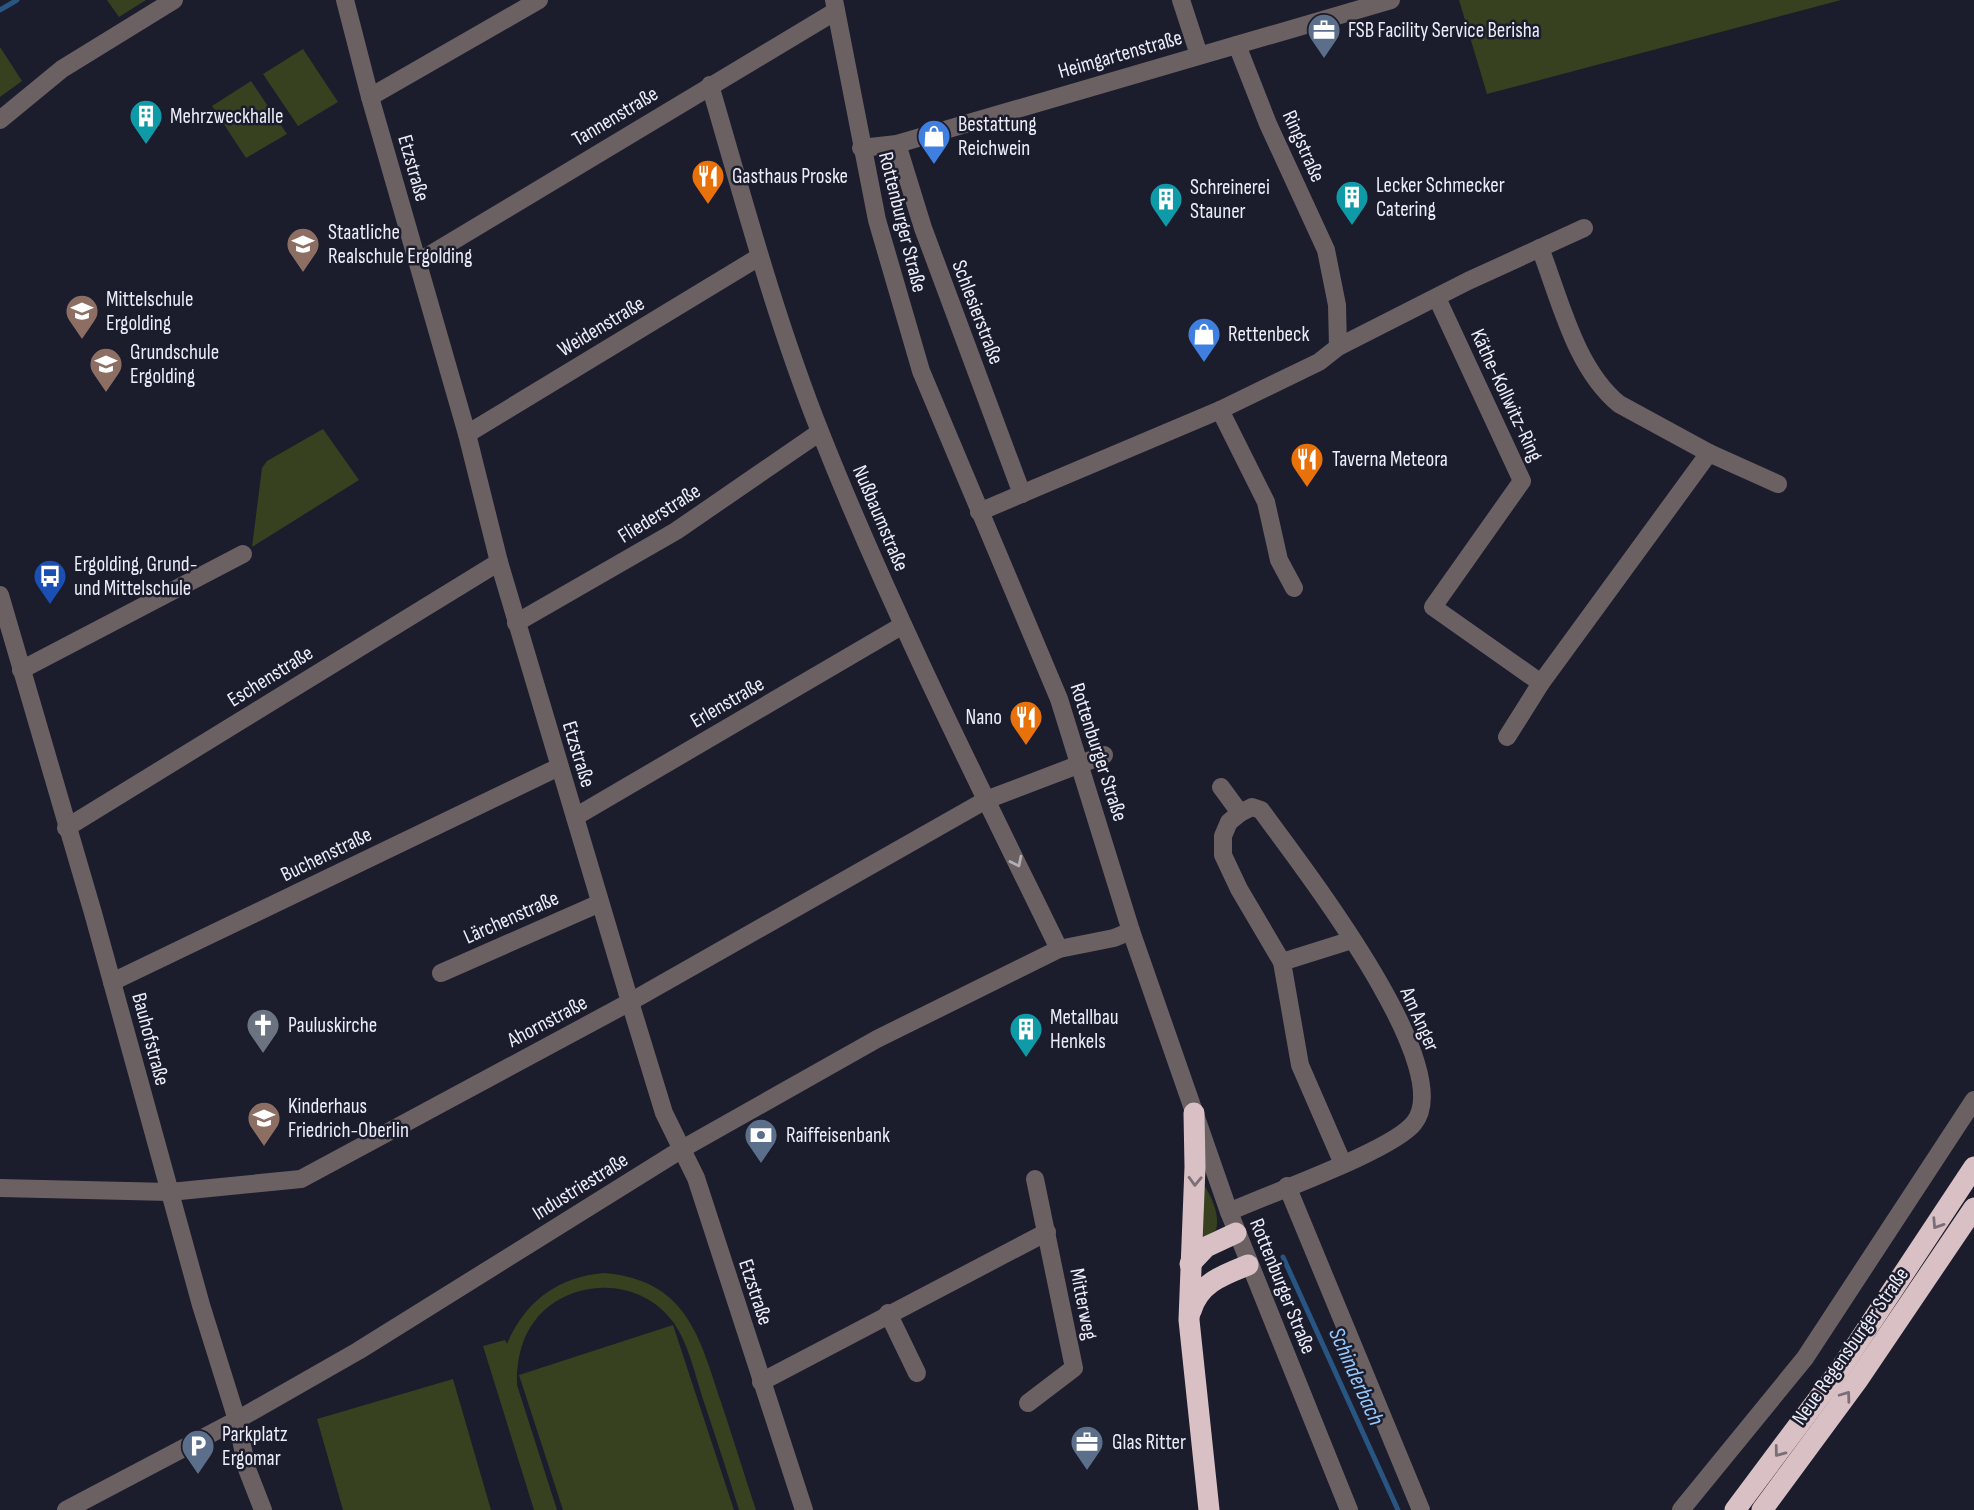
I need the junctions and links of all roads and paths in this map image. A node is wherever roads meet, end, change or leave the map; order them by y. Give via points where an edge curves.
1 (174, 0) edge
2 (345, 0) edge
3 (539, 0) edge
4 (1181, 0) edge
5 (1391, 0) edge
6 (835, 5) edge
7 (1237, 45) junction
8 (1199, 55) junction
9 (710, 85) junction
10 (370, 97) junction
11 (0, 120) edge
12 (897, 144) junction
13 (861, 149) junction
14 (1584, 228) dead end
15 (1540, 248) junction
16 (760, 257) junction
17 (418, 262) junction
18 (1437, 298) junction
19 (1338, 347) junction
20 (1220, 410) junction
21 (820, 432) junction
22 (467, 434) junction
23 (1709, 453) junction
24 (1778, 484) dead end
25 (1022, 494) junction
26 (979, 512) junction
27 (243, 555) dead end
28 (499, 562) junction
29 (1294, 588) dead end
30 (0, 598) edge
31 (516, 623) junction
32 (903, 625) junction
33 (21, 670) junction
34 (1541, 683) junction
35 (1507, 737) dead end
36 (1104, 755) dead end
37 (1080, 762) junction
38 (559, 767) junction
39 (1221, 787) dead end
40 (986, 800) junction
41 (1240, 813) junction
42 (575, 817) junction
43 (66, 828) junction
44 (600, 903) junction
45 (1131, 931) junction
46 (1352, 940) junction
47 (1059, 949) junction
48 (1282, 962) junction
49 (441, 973) dead end
50 (112, 982) junction
51 (630, 1002) junction
52 (1974, 1100) edge
53 (1194, 1113) junction
54 (682, 1149) junction
55 (1343, 1164) junction
56 (1974, 1167) edge
57 (1035, 1180) dead end
58 (1287, 1186) junction
59 (0, 1188) edge
60 (170, 1192) junction
61 (1974, 1208) edge
62 (1229, 1212) junction
63 (1047, 1232) junction
64 (1236, 1233) junction
65 (1190, 1264) junction
66 (1248, 1265) junction
67 (888, 1313) junction
68 (1189, 1320) junction
69 (917, 1373) dead end
70 (761, 1382) junction
71 (1028, 1403) dead end
72 (237, 1420) junction
73 (66, 1510) edge
74 (263, 1510) edge
75 (804, 1510) edge
76 (1209, 1510) edge
77 (1349, 1510) edge
78 (1421, 1510) edge
79 (1681, 1510) edge
80 (1735, 1510) edge
81 (1762, 1510) edge

1 - 11 street via 62,69
2 - 10 street, Etzstraße
3 - 10 street
4 - 8 street
5 - 7 street, Heimgartenstraße
6 - 9 street, Tannenstraße
6 - 13 street, Rottenburger Straße
7 - 8 street, Heimgartenstraße
7 - 19 street, Ringstraße via 1326,250 1337,304
8 - 12 street, Heimgartenstraße
9 - 16 street, Nußbaumstraße
9 - 17 street, Tannenstraße
10 - 17 street, Etzstraße
12 - 13 street, Heimgartenstraße
12 - 25 street, Schlesierstraße via 923,228
13 - 26 street, Rottenburger Straße via 897,296 921,371
14 - 15 street
15 - 18 street
15 - 23 street via 1583,357 1607,394
16 - 21 street, Nußbaumstraße
16 - 22 street, Weidenstraße
17 - 22 street, Etzstraße
18 - 19 street
18 - 34 street, Käthe-Kollwitz-Ring via 1522,481 1433,607
19 - 20 street via 1319,362
20 - 25 street
20 - 29 street via 1266,502 1279,560
21 - 31 street, Fliederstraße via 676,531
21 - 32 street, Nußbaumstraße
22 - 28 street, Etzstraße
23 - 24 street
23 - 34 street
25 - 26 street
26 - 37 street, Rottenburger Straße via 1054,687
27 - 33 street
28 - 31 street, Etzstraße
28 - 43 street, Eschenstraße
30 - 33 street, Bauhofstraße
31 - 38 street, Etzstraße
32 - 40 street, Nußbaumstraße
32 - 42 street, Erlenstraße
33 - 43 street, Bauhofstraße
34 - 35 street
36 - 37 street
37 - 40 street, Ahornstraße
37 - 45 street, Rottenburger Straße
38 - 42 street, Etzstraße
38 - 50 street, Buchenstraße
39 - 41 street
40 -> 47 street, Nußbaumstraße
40 - 51 street, Ahornstraße
41 - 46 street, Am Anger via 1252,807 1261,810
41 - 48 street via 1228,822 1223,855
42 - 44 street, Etzstraße
43 - 50 street, Bauhofstraße
44 - 49 street, Lärchenstraße
44 - 51 street, Etzstraße
45 - 47 street, Industriestraße
45 - 53 street, Rottenburger Straße
46 - 48 street
46 - 55 street, Am Anger via 1413,1048 1422,1104 1416,1121 1403,1133
47 - 54 street, Industriestraße via 877,1039
48 - 55 street via 1300,1065
50 - 60 street, Bauhofstraße
51 - 54 street, Etzstraße via 664,1114
51 - 60 street, Ahornstraße via 301,1179
52 - 79 street via 1805,1359
53 - 62 street, Rottenburger Straße
53 -> 65 highway
54 - 70 street, Etzstraße via 696,1178
54 - 72 street, Industriestraße via 358,1351
55 - 58 street, Am Anger
56 -> 80 highway via 1839,1371
57 - 63 street, Mitterweg
58 - 62 street, Am Anger
58 - 78 street
59 - 60 street, Ahornstraße
60 - 72 street, Bauhofstraße
81 -> 61 highway, Neue Regensburger Straße via 1857,1381
62 - 64 street, Rottenburger Straße
63 - 67 street
63 - 71 street, Mitterweg via 1074,1368
64 - 65 highway via 1206,1247
64 - 66 street, Rottenburger Straße
65 - 68 highway
66 - 68 highway via 1203,1288
66 - 77 street, Rottenburger Straße
67 - 69 street
67 - 70 street
68 - 76 highway
70 - 75 street, Etzstraße
72 - 73 street, Industriestraße
72 - 74 street, Bauhofstraße via 247,1469

